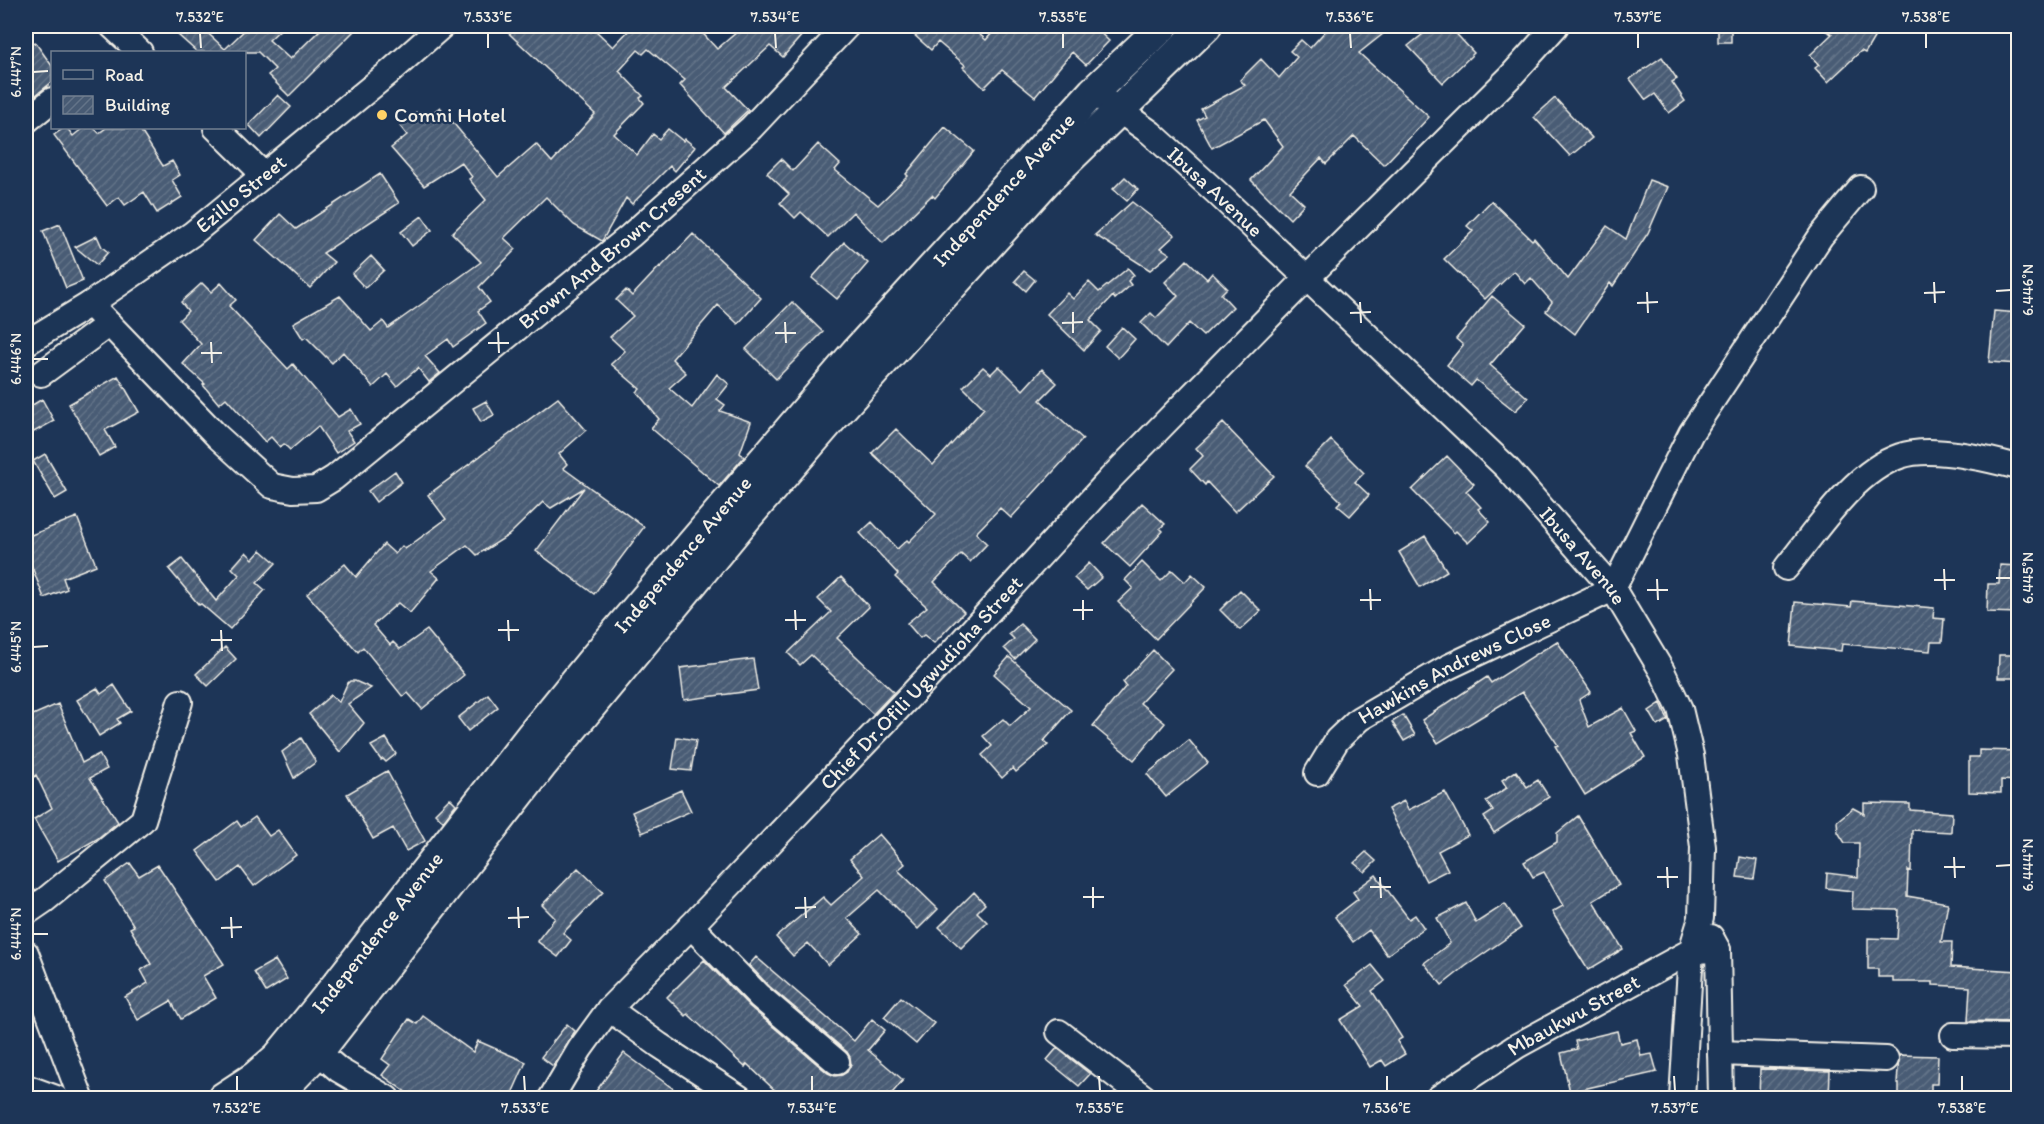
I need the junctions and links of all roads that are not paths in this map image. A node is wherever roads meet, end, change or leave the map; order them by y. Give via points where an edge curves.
1 (442, 26) edge
2 (848, 26) edge
3 (1163, 26) edge
4 (1206, 26) edge
5 (1556, 26) edge
6 (1093, 92) junction
7 (51, 101) edge
8 (1118, 110) junction
9 (26, 120) edge
10 (217, 129) edge
11 (264, 175) junction
12 (1861, 188) dead end
13 (1306, 279) junction
14 (90, 304) junction
15 (109, 324) junction
16 (26, 343) edge
17 (41, 374) dead end
18 (2019, 467) edge
19 (1786, 568) dead end
20 (1613, 589) junction
21 (180, 702) dead end
22 (1317, 773) dead end
23 (26, 913) edge
24 (1701, 918) junction
25 (692, 926) junction
26 (1718, 950) junction
27 (1691, 951) junction
28 (27, 962) edge
29 (609, 1009) junction
30 (1059, 1032) dead end
31 (1953, 1035) dead end
32 (2019, 1035) edge
33 (318, 1052) junction
34 (1720, 1053) junction
35 (1886, 1059) dead end
36 (837, 1062) dead end
37 (26, 1087) edge
38 (713, 1091) edge
39 (56, 1098) edge
40 (81, 1098) edge
41 (224, 1098) edge
42 (268, 1098) edge
43 (387, 1098) edge
44 (551, 1098) edge
45 (740, 1098) edge
46 (1145, 1098) edge
47 (1438, 1098) edge
48 (1682, 1098) edge
49 (1721, 1098) edge

1 - 11 street, Ezillo Street
2 - 15 street, Brown And Brown Cresent via 751,128 630,236 316,489 272,486 217,436
3 - 6 main road, Independence Avenue
4 - 8 main road, Independence Avenue
5 - 13 street via 1510,77
6 - 8 street, Ibusa Avenue
6 - 41 main road, Independence Avenue via 856,352 597,655 278,1057
7 - 9 street
8 - 13 street, Ibusa Avenue via 1151,133
8 - 33 main road, Independence Avenue via 1046,181 747,516 541,766
10 - 11 street
11 - 14 street, Ezillo Street via 192,234
12 - 20 street via 1821,236 1691,433
13 - 20 street, Ibusa Avenue via 1506,467
13 - 25 street, Chief Dr.Ofili Ugwudioha Street via 1110,479
14 - 15 street, Brown And Brown Cresent
14 - 16 street, Ezillo Street
15 - 17 street
18 - 19 street via 1937,452 1901,455 1873,469 1852,487
20 - 22 street, Hawkins Andrews Close via 1448,667 1359,718 1337,740
20 - 24 street, Ibusa Avenue via 1680,709 1691,755 1703,847
21 - 23 street via 140,824
24 - 26 street, Ibusa Avenue
24 - 27 street, Ibusa Avenue
25 - 29 street, Chief Dr.Ofili Ugwudioha Street
25 - 36 street via 759,996
26 - 27 street, Mbaukwu Street
26 - 34 street, Ibusa Avenue
27 - 47 street, Mbaukwu Street via 1517,1046
27 - 48 street, Ibusa Avenue
28 - 40 street
29 - 38 street
29 - 44 street, Chief Dr.Ofili Ugwudioha Street
30 - 46 street
31 - 32 street
33 - 42 main road, Independence Avenue
33 - 43 street via 339,1070
34 - 35 street
34 - 49 street, Ibusa Avenue
37 - 39 street
38 - 45 street

